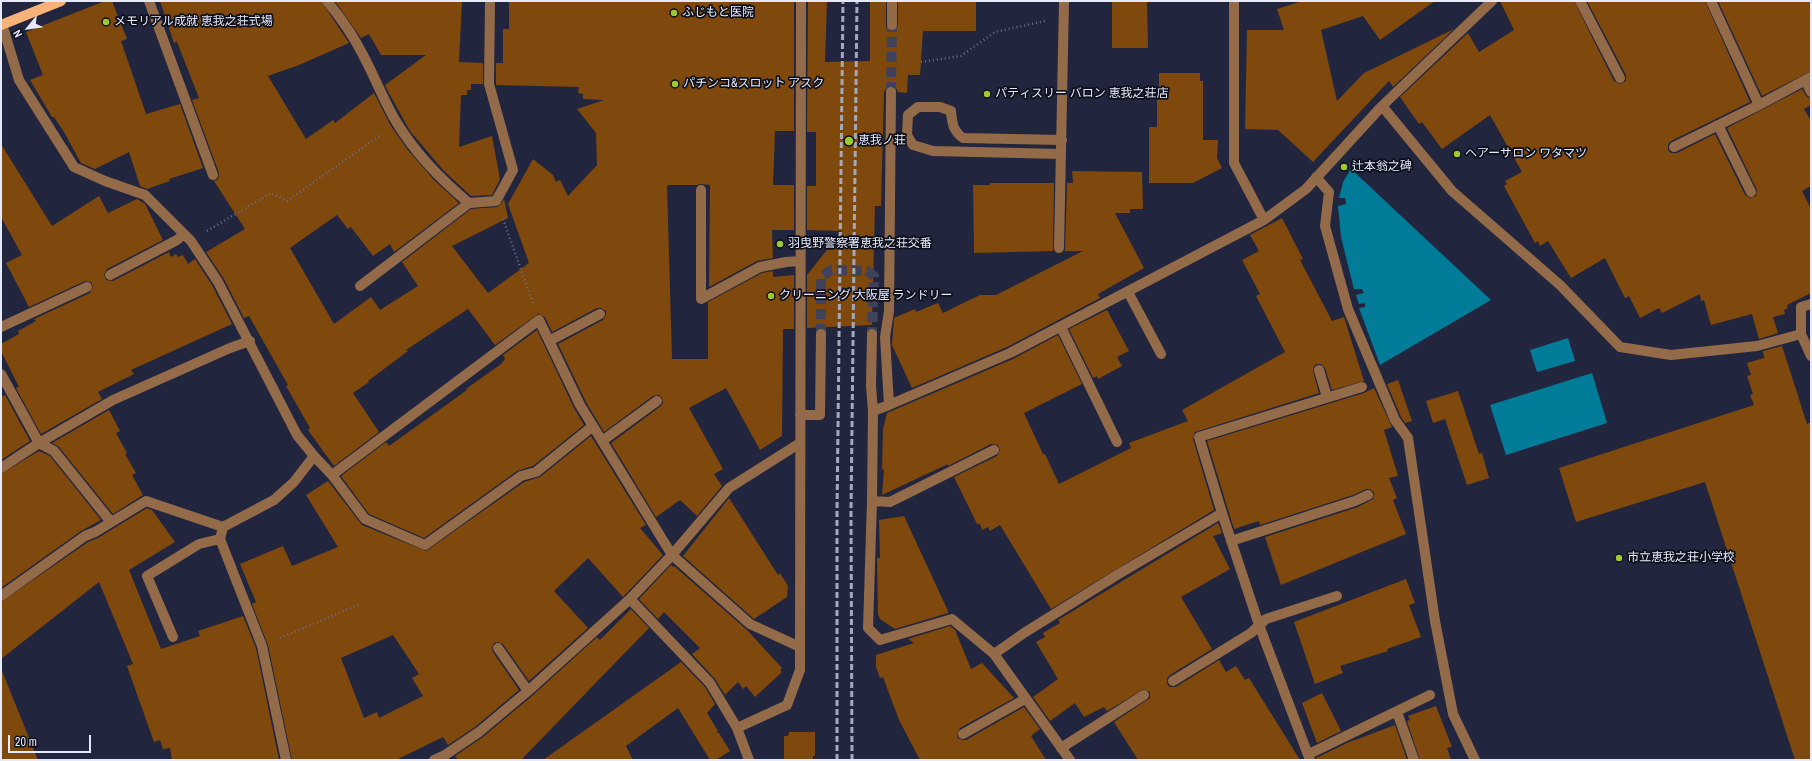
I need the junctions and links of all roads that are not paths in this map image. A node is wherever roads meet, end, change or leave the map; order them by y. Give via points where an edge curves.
1 (61, 1) edge
2 (149, 1) edge
3 (327, 1) edge
4 (490, 1) edge
5 (801, 1) edge
6 (892, 1) edge
7 (1064, 1) edge
8 (1234, 1) edge
9 (1492, 1) edge
10 (1580, 1) edge
11 (1711, 1) edge
12 (1, 25) edge
13 (892, 25) tunnel mouth
14 (1620, 78) dead end
15 (1808, 78) edge
16 (891, 92) tunnel mouth
17 (1811, 92) edge
18 (1758, 105) junction
19 (1382, 106) junction
20 (1718, 125) junction
21 (1062, 140) junction
22 (1674, 147) dead end
23 (1061, 154) junction
24 (213, 175) dead end
25 (1316, 177) junction
26 (701, 190) dead end
27 (1751, 192) dead end
28 (469, 203) junction
29 (1264, 220) junction
30 (188, 238) junction
31 (1059, 248) dead end
32 (800, 261) junction
33 (110, 275) dead end
34 (360, 286) dead end
35 (87, 287) dead end
36 (1128, 292) junction
37 (1811, 304) edge
38 (600, 314) dead end
39 (1061, 327) junction
40 (1, 328) edge
41 (821, 334) tunnel mouth
42 (872, 334) tunnel mouth
43 (1801, 334) junction
44 (250, 341) junction
45 (549, 341) junction
46 (1161, 354) dead end
47 (1811, 356) edge
48 (1319, 370) dead end
49 (1, 374) edge
50 (1362, 387) dead end
51 (1327, 397) junction
52 (657, 401) dead end
53 (889, 405) junction
54 (873, 411) junction
55 (800, 415) junction
56 (593, 426) junction
57 (602, 441) junction
58 (1117, 442) dead end
59 (39, 443) junction
60 (800, 443) junction
61 (994, 450) dead end
62 (314, 456) junction
63 (1, 468) edge
64 (332, 475) junction
65 (1368, 495) dead end
66 (872, 501) junction
67 (1222, 513) junction
68 (111, 522) junction
69 (223, 527) junction
70 (220, 539) junction
71 (1231, 541) junction
72 (672, 555) junction
73 (1, 596) edge
74 (1337, 596) dead end
75 (630, 599) junction
76 (1258, 625) junction
77 (173, 637) dead end
78 (800, 647) junction
79 (498, 648) dead end
80 (994, 654) junction
81 (1173, 680) dead end
82 (528, 690) junction
83 (1144, 695) dead end
84 (1430, 696) dead end
85 (1025, 699) junction
86 (1397, 712) junction
87 (737, 728) junction
88 (964, 734) dead end
89 (1061, 748) junction
90 (1309, 757) edge
91 (286, 760) edge
92 (434, 760) edge
93 (749, 760) edge
94 (1070, 760) edge
95 (1414, 760) edge
96 (1475, 760) edge

1 - 12 main road
2 - 24 street
3 - 28 street via 345,23 397,123 419,154
4 - 28 street via 489,84 514,170 496,201
5 - 32 street
6 - 13 street
7 - 21 street
8 - 29 street via 1234,163
9 - 19 street
10 - 14 street
11 - 18 street
12 - 30 street via 19,80 74,167 144,195
15 - 17 street
15 - 18 street
16 - 53 street via 889,311 885,337
18 - 20 street
19 - 25 street
19 - 43 street via 1452,191 1560,285 1620,347 1671,355 1757,346
20 - 22 street
20 - 27 street
21 - 23 street
21 - 23 street via 963,138 956,133 952,124 951,111 940,107 918,107 908,114 908,135 913,145 933,151
23 - 31 street
25 - 29 street via 1306,189
25 - 96 street via 1329,192 1325,226 1348,309 1395,420 1408,438 1434,621 1453,714
26 - 32 street via 701,299 760,268
28 - 34 street
29 - 36 street
30 - 33 street via 177,240
30 - 44 street via 218,282
32 - 55 street
35 - 40 street
36 - 39 street
36 - 46 street
37 - 43 street via 1801,307
38 - 45 street
39 - 53 street via 1010,353
39 - 58 street
41 - 55 street via 820,415
42 - 54 street
43 - 47 street
44 - 59 street via 113,400
44 - 62 street via 297,435
45 - 56 street
45 - 64 street via 539,320
48 - 51 street
49 - 59 street
50 - 51 street
51 - 67 street via 1199,437
52 - 57 street
53 - 54 street
54 - 66 street
55 - 60 street
56 - 57 street
56 - 64 street via 536,472 521,476 425,545 365,520
57 - 72 street
59 - 63 street
59 - 68 street via 54,451
60 - 72 street via 729,488
60 - 78 street
61 - 66 street via 890,502
62 - 64 street
62 - 69 street via 294,482 274,500
65 - 71 street
66 - 80 street via 868,628 880,640 952,619
67 - 71 street
67 - 80 street via 1024,633
68 - 69 street via 146,501
68 - 73 street via 84,536
69 - 70 street
70 - 77 street via 199,544 147,576
70 - 91 street via 262,646
71 - 76 street
72 - 75 street
72 - 78 street via 750,624
74 - 76 street via 1266,619
75 - 82 street
75 - 87 street via 710,682
76 - 81 street via 1251,633
76 - 90 street
78 - 87 street via 800,670 787,705
79 - 82 street
80 - 85 street
82 - 92 street via 479,732
83 - 89 street
84 - 86 street
85 - 88 street
85 - 89 street
86 - 90 street
86 - 95 street
87 - 93 street
89 - 94 street

